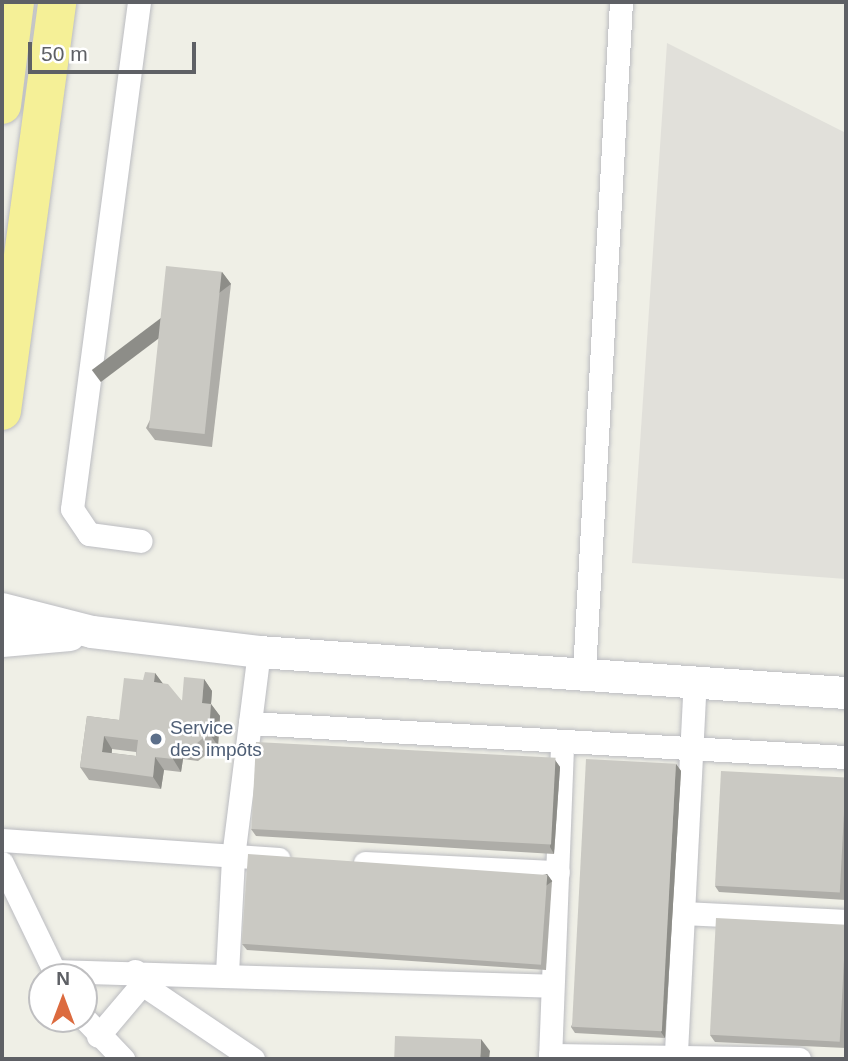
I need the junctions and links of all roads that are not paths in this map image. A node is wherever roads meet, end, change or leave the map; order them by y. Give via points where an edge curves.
1 (15, 2) edge
2 (57, 2) edge
3 (139, 2) edge
4 (621, 2) edge
5 (2, 105) edge
6 (2, 411) edge
7 (141, 541) dead end
8 (2, 609) edge
9 (92, 632) junction
10 (2, 642) edge
11 (259, 652) junction
12 (584, 672) junction
13 (695, 682) junction
14 (846, 693) edge
15 (250, 723) junction
16 (562, 742) junction
17 (693, 748) junction
18 (846, 757) edge
19 (2, 839) edge
20 (233, 857) junction
21 (301, 860) edge
22 (341, 862) edge
23 (2, 863) edge
24 (558, 872) junction
25 (684, 913) junction
26 (846, 921) edge
27 (50, 963) edge
28 (227, 973) junction
29 (98, 976) edge
30 (139, 977) junction
31 (552, 986) junction
32 (98, 1020) edge
33 (97, 1033) edge
34 (676, 1052) junction
35 (550, 1057) edge
36 (123, 1059) edge
37 (253, 1059) edge
38 (799, 1059) edge

1 - 5 highway
2 - 6 highway
3 - 7 street via 72,509 89,534
4 - 12 street
8 - 9 main road
9 - 10 main road
9 - 11 main road
11 - 12 main road
11 - 15 street
12 - 13 main road
13 - 14 main road
13 - 17 street
15 - 16 street
15 - 20 street
16 - 17 street
16 - 24 street
17 - 18 street
17 - 25 street
19 - 20 street
20 - 21 street
20 - 28 street
22 - 24 street
23 - 27 street
24 - 31 street
25 - 26 street
25 - 34 street
28 - 30 street
28 - 31 street
29 - 30 street
30 - 32 street
30 - 37 street
31 - 35 street
33 - 36 street
34 - 35 street
34 - 38 street

